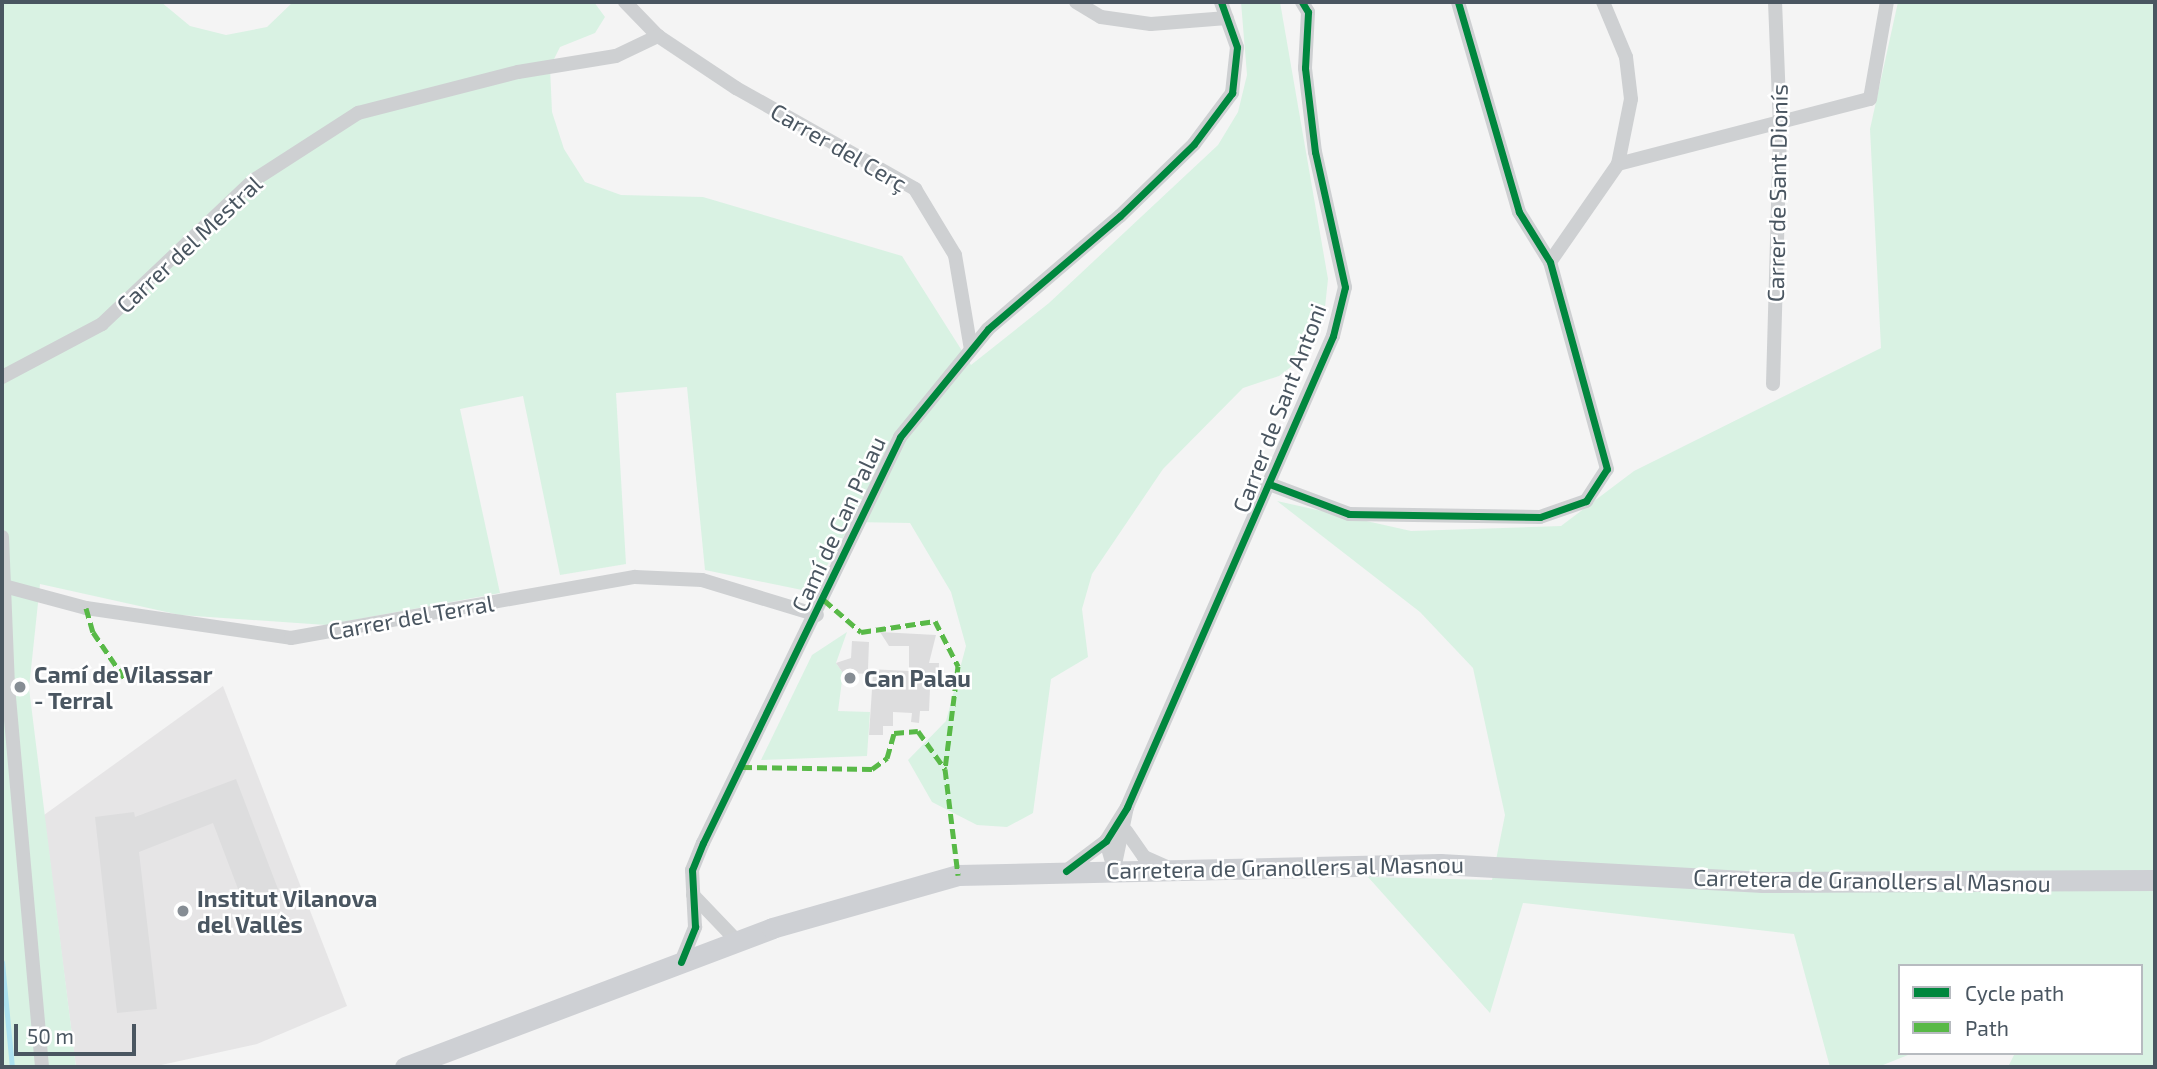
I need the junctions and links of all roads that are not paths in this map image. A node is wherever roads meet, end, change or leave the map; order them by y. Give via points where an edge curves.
1 (625, 2) edge
2 (1076, 2) edge
3 (1221, 2) edge
4 (1305, 2) edge
5 (1458, 2) edge
6 (1603, 2) edge
7 (1775, 2) edge
8 (1887, 2) edge
9 (1227, 18) junction
10 (658, 36) junction
11 (1780, 126) junction
12 (1618, 164) junction
13 (1549, 262) junction
14 (971, 350) junction
15 (2, 377) edge
16 (1773, 384) dead end
17 (1272, 485) junction
18 (2, 537) edge
19 (4, 586) junction
20 (817, 615) junction
21 (1127, 807) junction
22 (1126, 831) junction
23 (1105, 841) junction
24 (1166, 867) junction
25 (1114, 869) junction
26 (1066, 871) junction
27 (2155, 880) edge
28 (693, 895) junction
29 (737, 941) junction
30 (681, 961) junction
31 (42, 1067) edge
32 (405, 1067) edge

1 - 10 street, Carrer del Cerç
2 - 9 street via 1101,18 1151,23
3 - 9 street, Camí de Can Palau
4 - 17 street, Carrer de Sant Antoni via 1315,152 1345,287 1334,336
5 - 13 street via 1519,212
6 - 12 street via 1626,57 1631,99
7 - 11 street, Carrer de Sant Dionís
8 - 11 street via 1870,99
9 - 14 street, Camí de Can Palau via 1237,47 1232,93 1194,144
10 - 14 street, Carrer del Cerç via 915,189 955,255
10 - 15 street, Carrer del Mestral via 616,56 506,75 358,113 254,180 103,324
11 - 12 street
11 - 16 street, Carrer de Sant Dionís
12 - 13 street
13 - 17 street via 1607,469 1586,501 1539,517 1349,513
14 - 20 street, Camí de Can Palau via 900,437
17 - 21 street, Carrer de Sant Antoni
18 - 19 street
19 - 20 street, Carrer del Terral via 86,608 291,638 635,577 702,580
19 - 31 street
20 - 28 street, Camí de Can Palau via 703,844 692,870
21 - 22 street, Carrer de Sant Antoni
21 - 23 street, Carrer de Sant Antoni
22 - 24 street via 1144,857
22 - 25 street, Carrer de Sant Antoni
23 - 25 street
23 - 26 street, Carrer de Sant Antoni
24 - 25 main road, Carretera de Granollers al Masnou
24 - 27 main road, Carretera de Granollers al Masnou via 1440,864 1762,882
25 - 26 main road, Carretera de Granollers al Masnou
26 - 29 main road, Carretera de Granollers al Masnou via 930,880
28 - 29 street
28 - 30 street, Camí de Can Palau via 695,927
29 - 30 main road, Carretera de Granollers al Masnou
30 - 32 main road, Carretera de Granollers al Masnou

